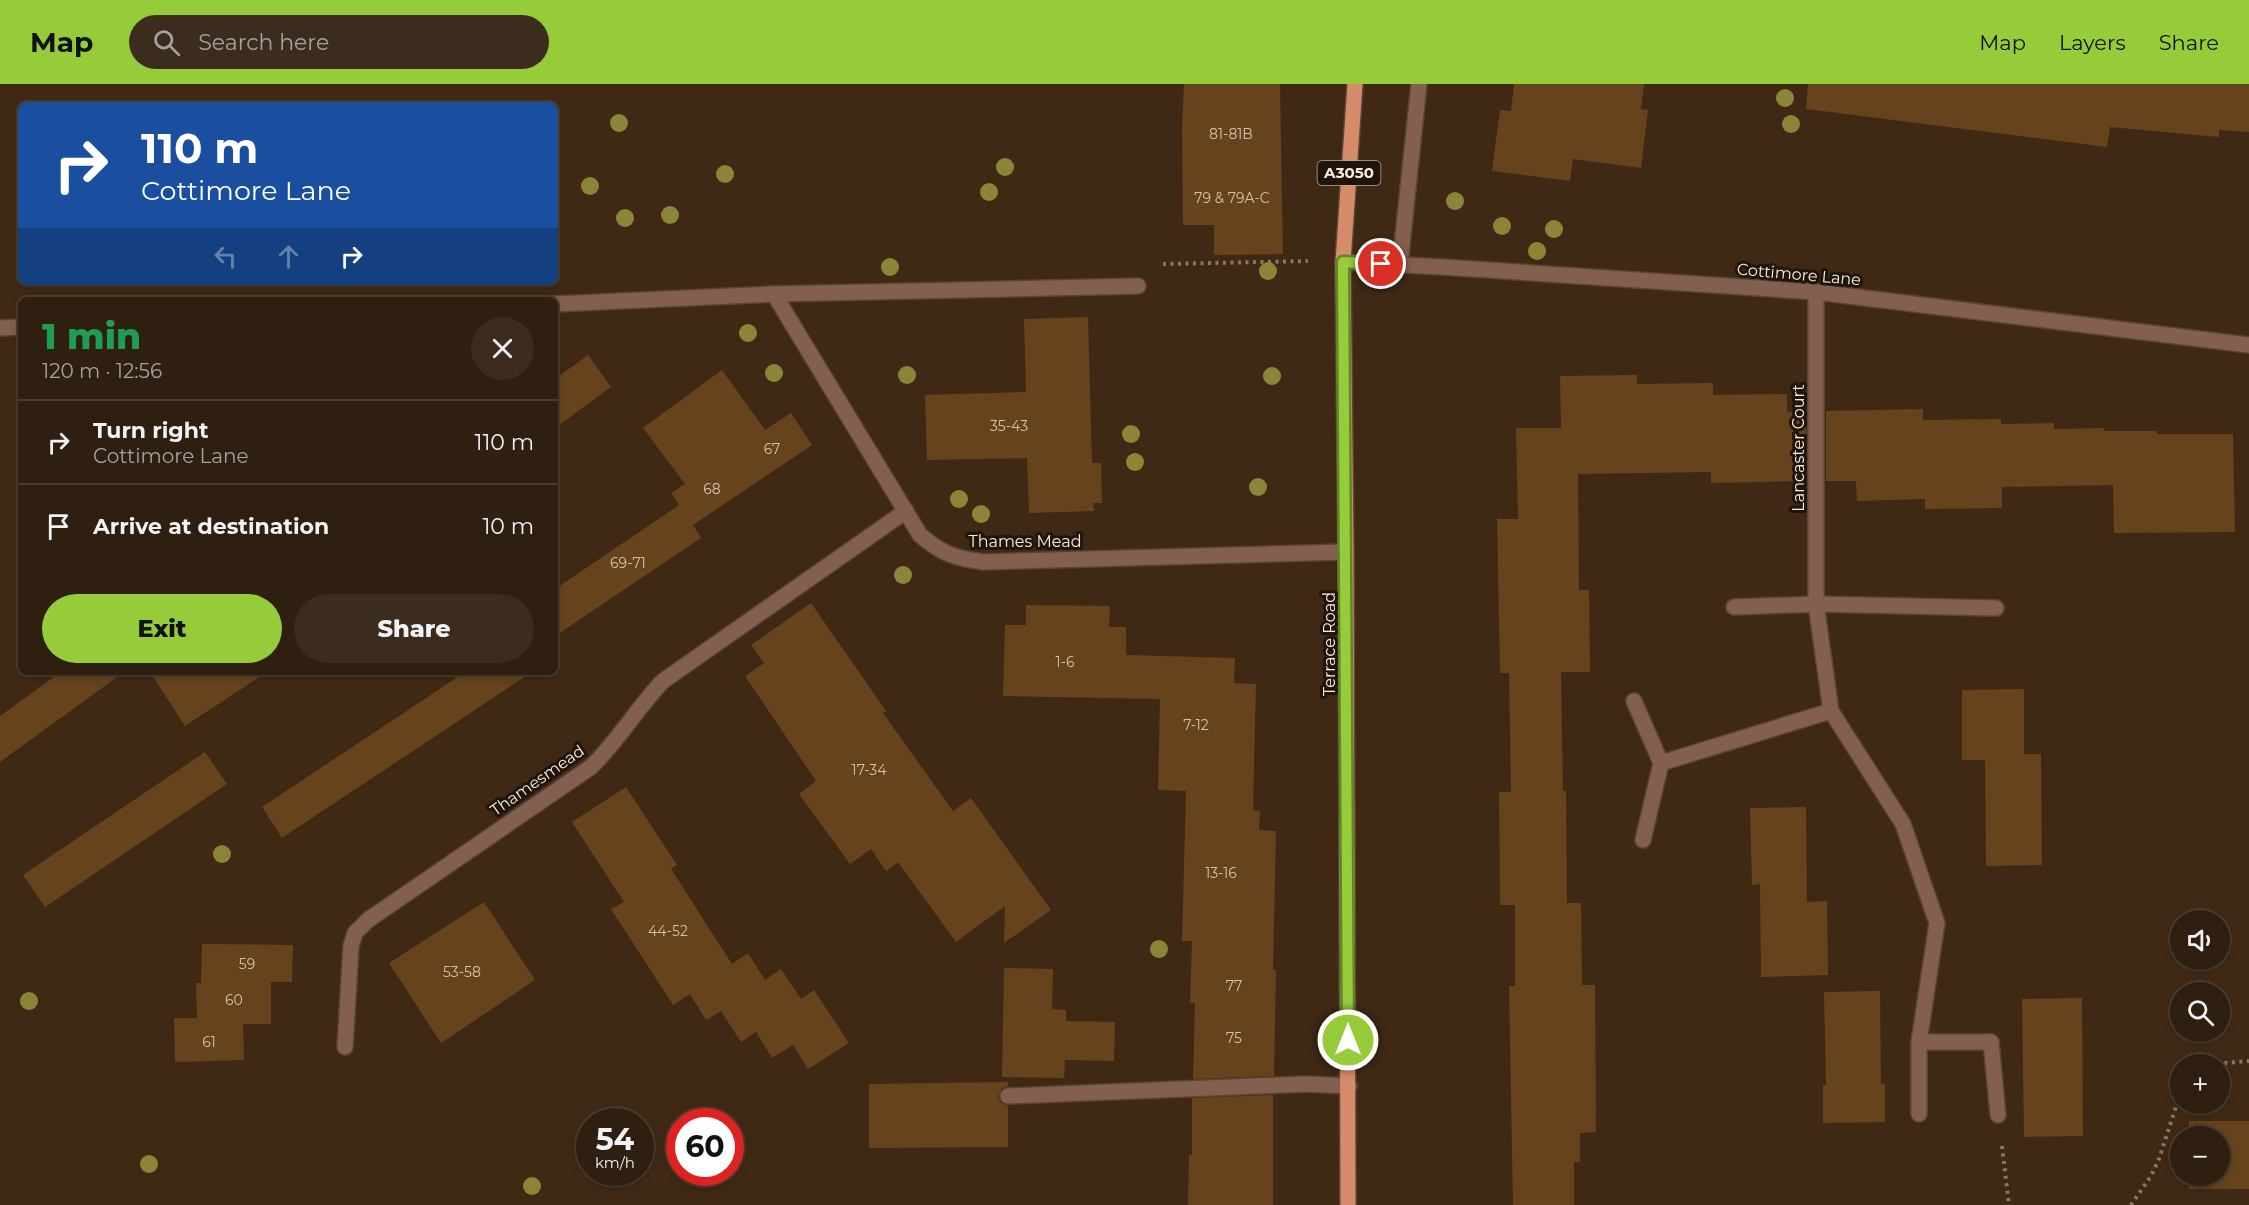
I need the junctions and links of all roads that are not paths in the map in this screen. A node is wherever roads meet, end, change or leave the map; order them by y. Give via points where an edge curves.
1 (1355, 84) edge
2 (1419, 84) edge
3 (1343, 262) junction
4 (1400, 264) junction
5 (1138, 285) road end
6 (1816, 292) junction
7 (774, 294) junction
8 (558, 304) edge
9 (18, 327) edge
10 (0, 328) edge
11 (2249, 345) edge
12 (906, 511) junction
13 (1346, 552) junction
14 (1816, 604) junction
15 (1734, 607) dead end
16 (1996, 608) dead end
17 (1634, 700) dead end
18 (1831, 711) junction
19 (1661, 763) junction
20 (1643, 840) dead end
21 (1919, 1042) junction
22 (345, 1047) dead end
23 (1348, 1086) junction
24 (1008, 1096) dead end
25 (1919, 1114) dead end
26 (1998, 1115) road end
27 (1348, 1205) edge

1 - 3 main road, Terrace Road / A3050
2 - 4 street
3 - 4 street, Cottimore Lane
3 - 13 main road, Terrace Road / A3050
4 - 6 street, Cottimore Lane
5 - 7 street
6 - 11 street, Cottimore Lane
6 - 14 street, Lancaster Court
7 - 8 street
7 - 12 street, Thames Mead
9 - 10 street
12 - 13 street, Thames Mead via 920,535 936,549 956,559 983,562
12 - 22 street, Thamesmead via 663,681 642,703 610,749 591,767 368,920 355,933 351,946
13 - 23 main road, Terrace Road / A3050
14 - 15 street
14 - 16 street
14 - 18 street, Lancaster Court
17 - 19 street
18 - 19 street
18 - 21 street, Lancaster Court via 1903,824 1937,922
19 - 20 street
21 - 25 street, Lancaster Court
21 - 26 street via 1991,1042
23 - 24 street via 1306,1084
23 - 27 main road, Terrace Road / A3050

